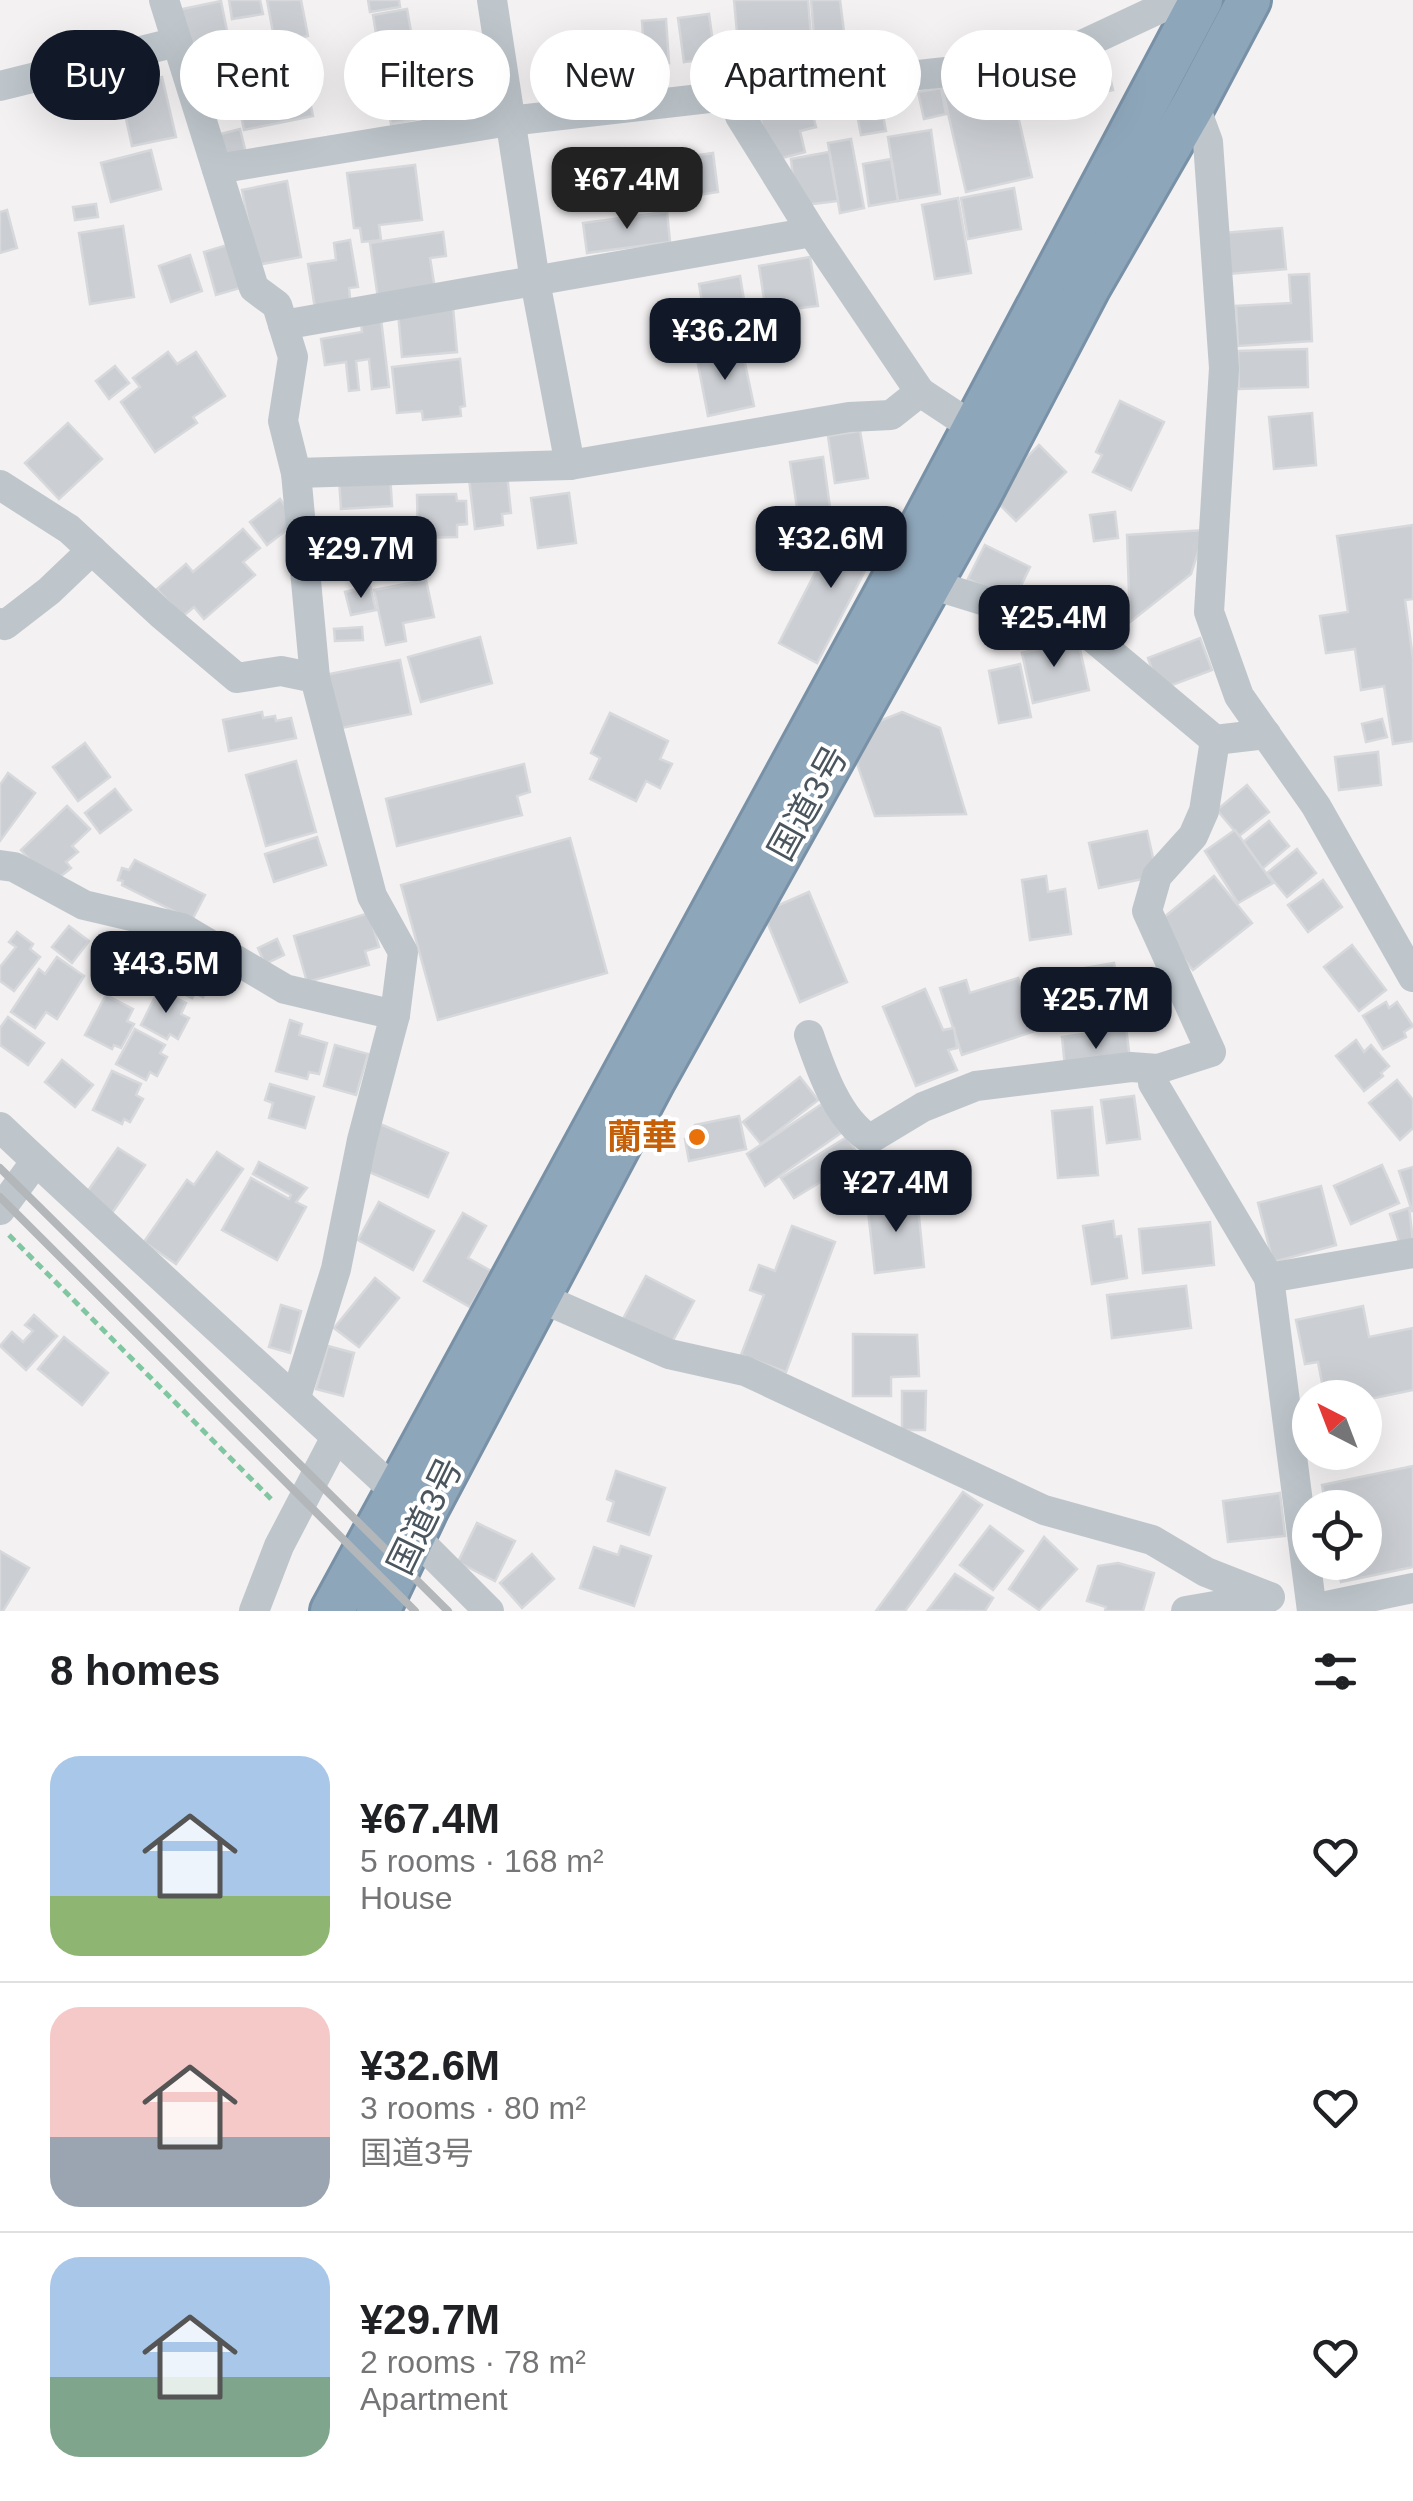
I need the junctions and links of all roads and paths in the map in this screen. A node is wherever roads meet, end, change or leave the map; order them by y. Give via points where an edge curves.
1 (164, 0) edge
2 (492, 0) edge
3 (1178, 0) edge
4 (1201, 0) edge
5 (1248, 0) edge
6 (177, 42) junction
7 (921, 75) edge
8 (0, 86) edge
9 (690, 100) edge
10 (1194, 104) junction
11 (742, 120) edge
12 (509, 121) junction
13 (217, 168) junction
14 (812, 232) junction
15 (535, 282) junction
16 (284, 325) junction
17 (920, 392) junction
18 (973, 427) junction
19 (570, 465) junction
20 (296, 473) junction
21 (0, 485) edge
22 (92, 550) junction
23 (930, 584) junction
24 (0, 623) edge
25 (314, 678) junction
26 (1266, 734) junction
27 (1214, 740) junction
28 (0, 865) edge
29 (1413, 978) edge
30 (395, 1014) junction
31 (808, 1035) dead end
32 (1158, 1069) junction
33 (0, 1127) edge
34 (36, 1161) junction
35 (0, 1210) edge
36 (0, 1226) edge
37 (1413, 1254) edge
38 (1269, 1278) junction
39 (539, 1297) junction
40 (296, 1398) junction
41 (336, 1437) junction
42 (396, 1492) junction
43 (292, 1520) junction
44 (414, 1536) junction
45 (1413, 1588) edge
46 (1270, 1597) junction
47 (1311, 1603) edge
48 (254, 1611) edge
49 (332, 1611) edge
50 (378, 1611) edge
51 (489, 1611) edge
52 (1186, 1611) edge

1 - 6 street
2 - 12 street
3 - 7 street via 1071,50
4 - 18 highway, 国道3号
5 - 10 highway, 国道3号
6 - 8 street
6 - 13 street
9 - 12 street
10 - 23 highway, 国道3号
10 - 26 street via 1208,142 1224,368 1209,612 1239,696
11 - 14 street
12 - 13 street
12 - 15 street
13 - 16 street via 254,288 278,305
14 - 15 street
14 - 17 street
15 - 16 street
15 - 19 street
16 - 20 street via 293,357 283,421
17 - 18 street
17 - 19 street via 891,414
18 - 42 highway, 国道3号
19 - 20 street
20 - 25 street
21 - 22 street
22 - 24 street via 49,591
22 - 25 street via 237,678 281,671
23 - 27 street via 1086,632
23 - 39 highway, 国道3号
25 - 30 street via 372,896 403,952
26 - 27 street
26 - 29 street via 1316,806
27 - 32 street via 1204,811 1194,836 1157,876 1147,911 1211,1052
28 - 30 street via 84,905 182,928 285,989
30 - 40 street via 336,1269
31 - 32 street via 852,1128 870,1138 923,1106 976,1086
32 - 38 street via 1153,1082
33 - 34 street
34 - 35 street
34 - 40 street
36 - 43 path
37 - 38 street
38 - 47 street
39 - 44 highway, 国道3号
39 - 46 street via 669,1354 744,1371 1044,1510 1152,1540 1206,1572
40 - 41 street
41 - 42 street
41 - 43 street
42 - 49 highway, 国道3号
43 - 48 street
44 - 50 highway, 国道3号
44 - 51 street
45 - 47 street
46 - 47 street
46 - 52 street

